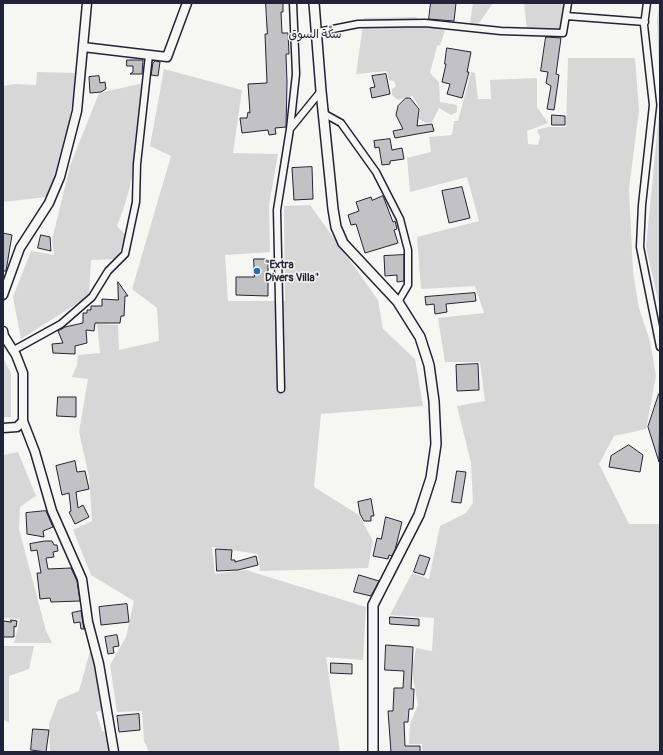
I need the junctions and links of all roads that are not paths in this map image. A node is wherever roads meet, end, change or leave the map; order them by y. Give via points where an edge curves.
1 (87, 3) edge
2 (186, 3) edge
3 (293, 3) edge
4 (314, 3) edge
5 (568, 3) edge
6 (647, 3) edge
7 (566, 16) junction
8 (644, 22) junction
9 (318, 32) junction
10 (83, 47) junction
11 (149, 55) junction
12 (320, 91) junction
13 (323, 113) junction
14 (290, 129) junction
15 (3, 292) edge
16 (398, 302) junction
17 (3, 331) edge
18 (660, 347) edge
19 (14, 350) junction
20 (281, 389) dead end
21 (23, 421) junction
22 (3, 428) edge
23 (114, 752) edge
24 (373, 752) edge

1 - 10 street
2 - 11 street via 167,57
3 - 14 street via 296,74
4 - 9 main road
5 - 7 street
6 - 8 street
7 - 8 street
7 - 9 street via 563,33 501,32 425,23 358,24
8 - 18 street via 653,105 640,247
9 - 12 main road
10 - 11 street
10 - 15 street via 77,111 60,177 49,203 20,248
11 - 19 street via 137,164 136,202 125,254 108,271 92,297 61,324
12 - 13 main road
12 - 14 street
13 - 16 main road via 336,227 343,243
13 - 16 street via 341,123 376,172 400,219 408,250 408,285
14 - 20 street via 277,210
16 - 24 main road via 420,337 429,365 436,444 431,478 419,515 373,605
17 - 19 street
19 - 21 street via 23,373
21 - 22 street via 17,427
21 - 23 street via 52,511 82,579

